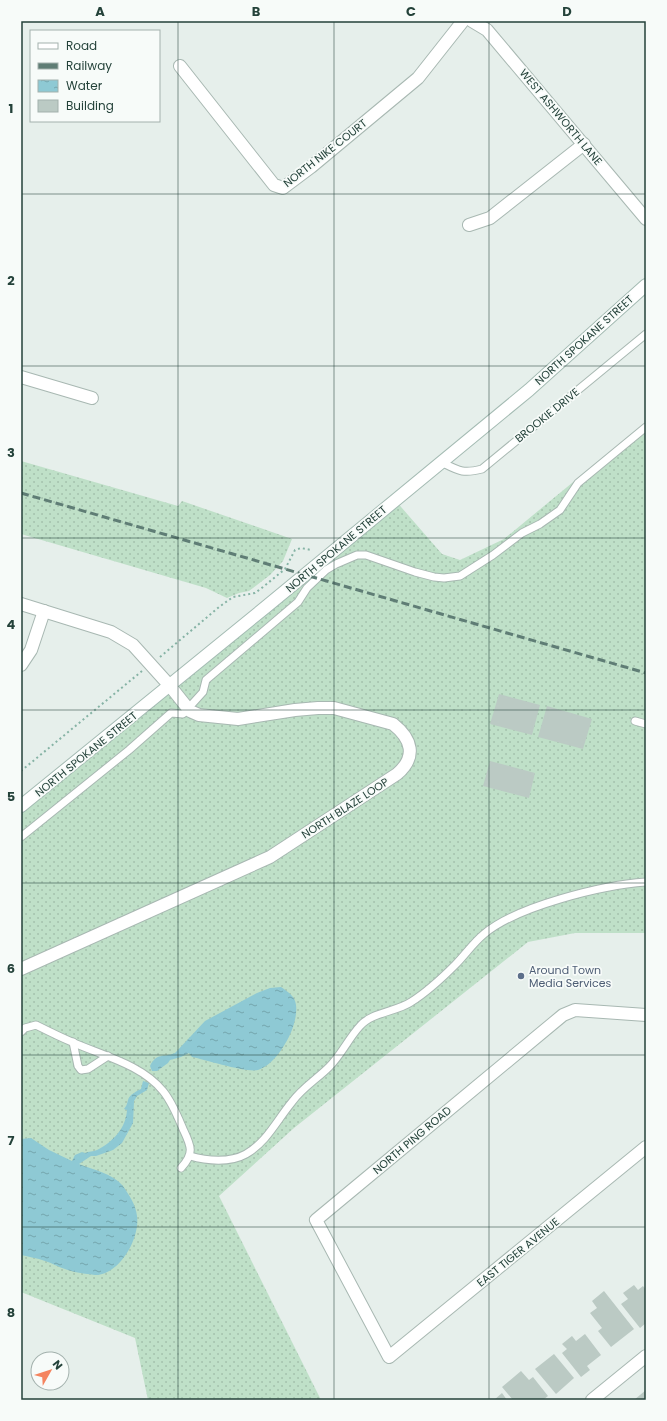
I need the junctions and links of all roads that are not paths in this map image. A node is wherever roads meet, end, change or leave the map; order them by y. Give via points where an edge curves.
1 (463, 21) edge
2 (472, 21) edge
3 (180, 66) dead end
4 (584, 144) junction
5 (646, 219) edge
6 (469, 225) dead end
7 (646, 285) edge
8 (646, 334) edge
9 (21, 377) edge
10 (92, 398) dead end
11 (646, 427) edge
12 (441, 462) junction
13 (21, 604) edge
14 (44, 611) junction
15 (21, 665) edge
16 (170, 686) junction
17 (188, 708) junction
18 (635, 721) dead end
19 (646, 724) edge
20 (21, 806) edge
21 (21, 837) edge
22 (646, 882) edge
23 (21, 968) edge
24 (646, 1016) edge
25 (21, 1032) edge
26 (73, 1042) junction
27 (108, 1056) junction
28 (646, 1147) edge
29 (190, 1156) junction
30 (181, 1168) dead end
31 (646, 1356) edge
32 (389, 1357) joint
33 (592, 1400) edge

1 - 3 street, NORTH NIKE COURT via 418,78 283,188 274,185
2 - 4 street, WEST ASHWORTH LANE via 487,30
4 - 5 street, WEST ASHWORTH LANE
4 - 6 street via 490,218
7 - 12 street, NORTH SPOKANE STREET via 529,390
8 - 12 lane, BROOKIE DRIVE via 482,469 468,472 456,470
9 - 10 street
11 - 17 lane via 578,483 560,510 460,576 434,577 366,555 357,555 336,564 306,588 298,602 206,680 203,692
12 - 16 street, NORTH SPOKANE STREET
13 - 14 street, NORTH BLAZE LOOP
14 - 15 street via 32,650
14 - 16 street, NORTH BLAZE LOOP via 111,632 133,644
16 - 17 street, NORTH BLAZE LOOP
16 - 20 street, NORTH SPOKANE STREET
17 - 21 lane via 183,714 171,714
17 - 23 street, NORTH BLAZE LOOP via 199,715 238,719 295,710 334,708 393,724 407,737 410,753 403,769 397,774 270,857
18 - 19 lane
22 - 29 lane via 610,886 577,895 537,907 494,927 477,940 443,977 411,1002 361,1025 343,1052 298,1094 269,1134 252,1150 240,1157 219,1160
24 - 32 street, NORTH PING ROAD via 575,1010 563,1015 316,1220
25 - 26 lane via 36,1025
26 - 27 lane
26 - 27 lane via 81,1070 92,1067
27 - 29 lane via 138,1070 162,1090 187,1138
28 - 32 street, EAST TIGER AVENUE
29 - 30 lane
31 - 33 street

